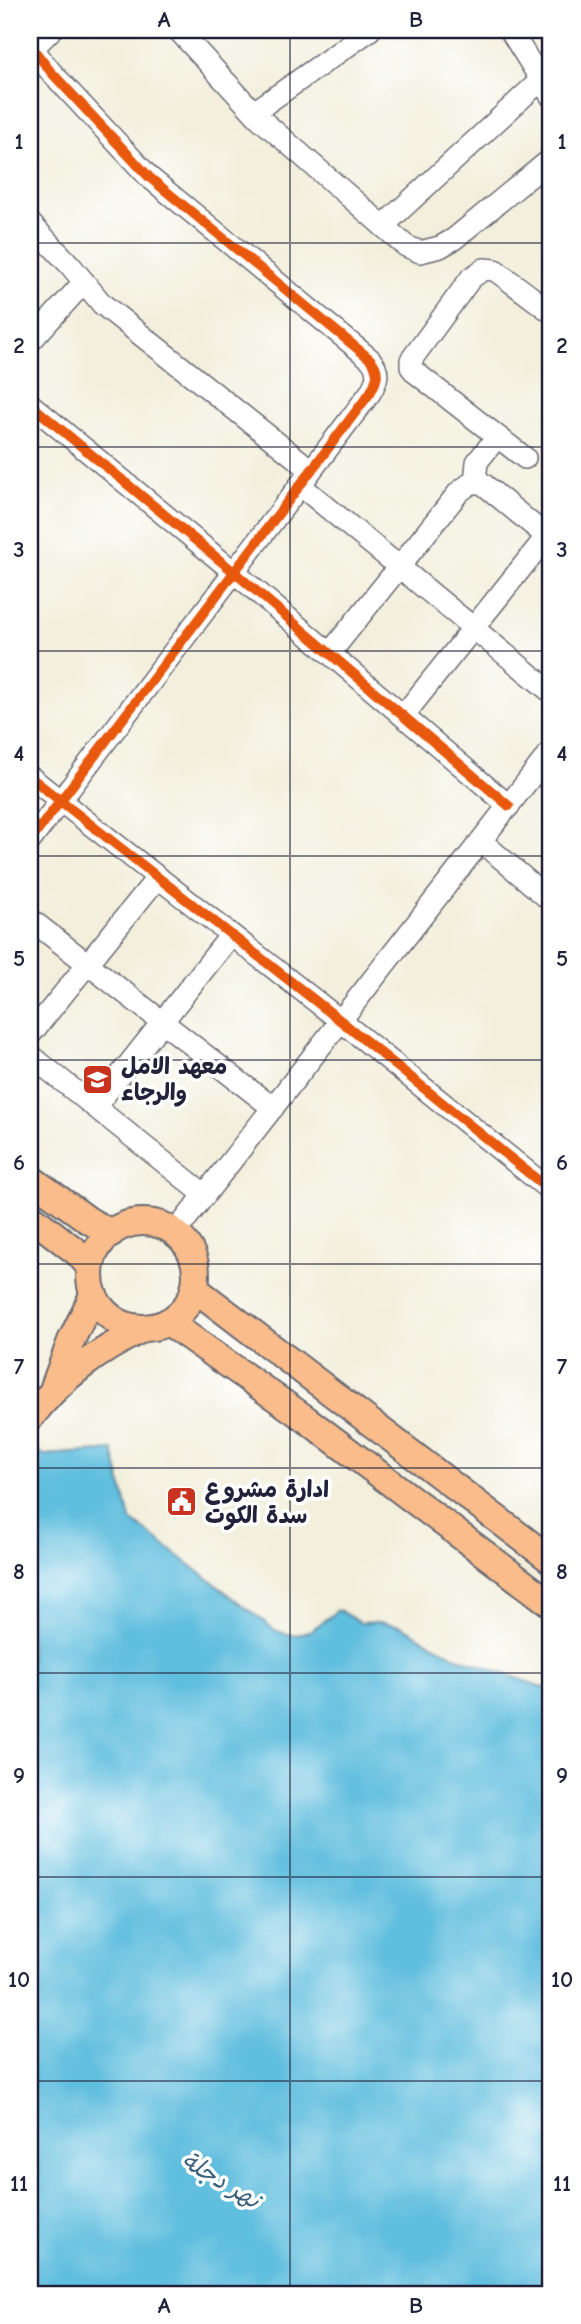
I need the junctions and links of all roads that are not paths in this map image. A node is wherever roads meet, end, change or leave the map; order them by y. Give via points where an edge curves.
1 (51, 30) edge
2 (178, 30) edge
3 (370, 30) edge
4 (510, 30) edge
5 (31, 48) edge
6 (546, 88) edge
7 (254, 112) junction
8 (551, 159) edge
9 (30, 223) edge
10 (383, 226) junction
11 (83, 282) junction
12 (551, 312) edge
13 (30, 342) edge
14 (411, 365) junction
15 (377, 372) junction
16 (30, 404) edge
17 (497, 437) junction
18 (525, 458) dead end
19 (305, 477) junction
20 (475, 482) junction
21 (549, 538) edge
22 (399, 567) junction
23 (234, 572) junction
24 (473, 627) junction
25 (330, 653) junction
26 (551, 692) edge
27 (403, 716) junction
28 (551, 751) edge
29 (30, 777) edge
30 (60, 801) junction
31 (509, 806) junction
32 (30, 841) edge
33 (481, 841) junction
34 (158, 877) junction
35 (551, 901) edge
36 (30, 919) edge
37 (231, 935) junction
38 (88, 964) junction
39 (341, 1021) junction
40 (163, 1023) junction
41 (30, 1035) edge
42 (30, 1055) edge
43 (95, 1107) junction
44 (273, 1108) junction
45 (30, 1178) edge
46 (551, 1191) edge
47 (205, 1195) junction
48 (30, 1216) edge
49 (111, 1233) junction
50 (175, 1233) junction
51 (90, 1267) junction
52 (194, 1287) junction
53 (93, 1295) junction
54 (156, 1325) junction
55 (50, 1392) junction
56 (30, 1418) edge
57 (551, 1560) edge
58 (551, 1604) edge

1 - 5 street
2 - 7 street
3 - 7 street
4 - 6 street
5 - 15 street via 149,177 370,359
6 - 10 street
7 - 10 street
8 - 10 street via 440,247 413,250
9 - 11 street
11 - 13 street
11 - 19 street via 102,304
12 - 14 street via 495,270 484,269 471,278 412,357
14 - 15 street
14 - 17 street
15 - 19 street via 370,393
16 - 23 street
17 - 18 street
17 - 20 street via 477,462
19 - 22 street
19 - 23 street
20 - 21 street via 491,489
20 - 22 street via 458,492
21 - 24 street
22 - 24 street
22 - 25 street
23 - 25 street
23 - 30 street
24 - 26 street
24 - 27 street
25 - 27 street
27 - 31 street
28 - 31 street
29 - 30 street
30 - 32 street
30 - 34 street
31 - 33 street
33 - 35 street
33 - 39 street
34 - 37 street
34 - 38 street
36 - 38 street
37 - 39 street
37 - 40 street
38 - 40 street
38 - 41 street
39 - 44 street
39 - 46 street
40 - 43 street
40 - 44 street
42 - 43 street
43 - 47 street
44 - 47 street
45 - 49 main road
47 - 50 street
48 - 51 main road
49 - 50 main road via 143,1223
49 - 51 main road
50 - 52 main road via 192,1258
51 - 53 main road
52 - 54 main road via 180,1313
52 - 57 main road
53 - 54 main road via 114,1320 128,1326
53 - 55 main road
54 - 55 main road via 96,1354
54 - 58 main road via 306,1419
55 - 56 main road

